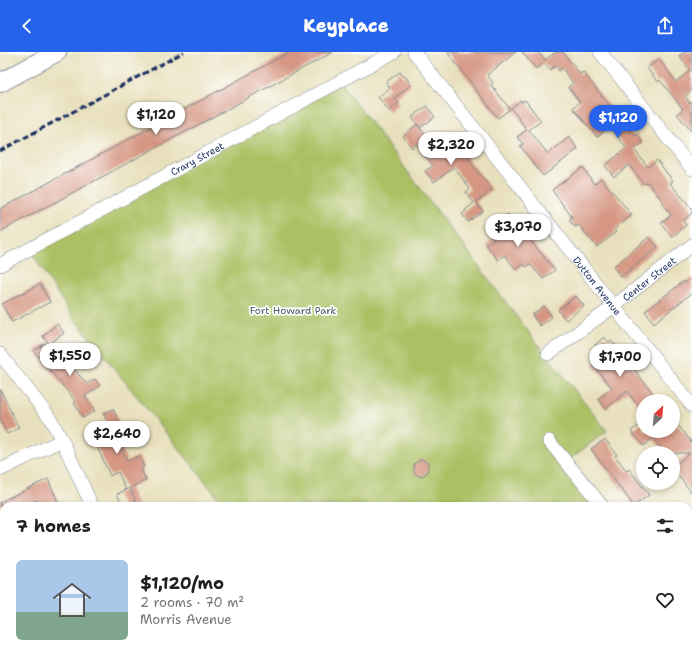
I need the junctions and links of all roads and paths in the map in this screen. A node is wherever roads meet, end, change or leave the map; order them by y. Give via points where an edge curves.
1 (57, 52) edge
2 (394, 52) edge
3 (414, 52) edge
4 (600, 52) edge
5 (0, 83) edge
6 (692, 169) edge
7 (692, 245) edge
8 (0, 265) edge
9 (614, 306) junction
10 (0, 354) edge
11 (548, 354) dead end
12 (692, 406) edge
13 (62, 440) junction
14 (549, 441) dead end
15 (0, 470) edge
16 (90, 502) edge
17 (599, 502) edge

1 - 5 main road
2 - 8 street, Crary Street
3 - 9 street, Dutton Avenue
4 - 6 street
7 - 9 street, Center Street
9 - 11 street, Center Street
9 - 12 street, Dutton Avenue
10 - 13 street via 50,418
13 - 15 street
13 - 16 street
14 - 17 street

